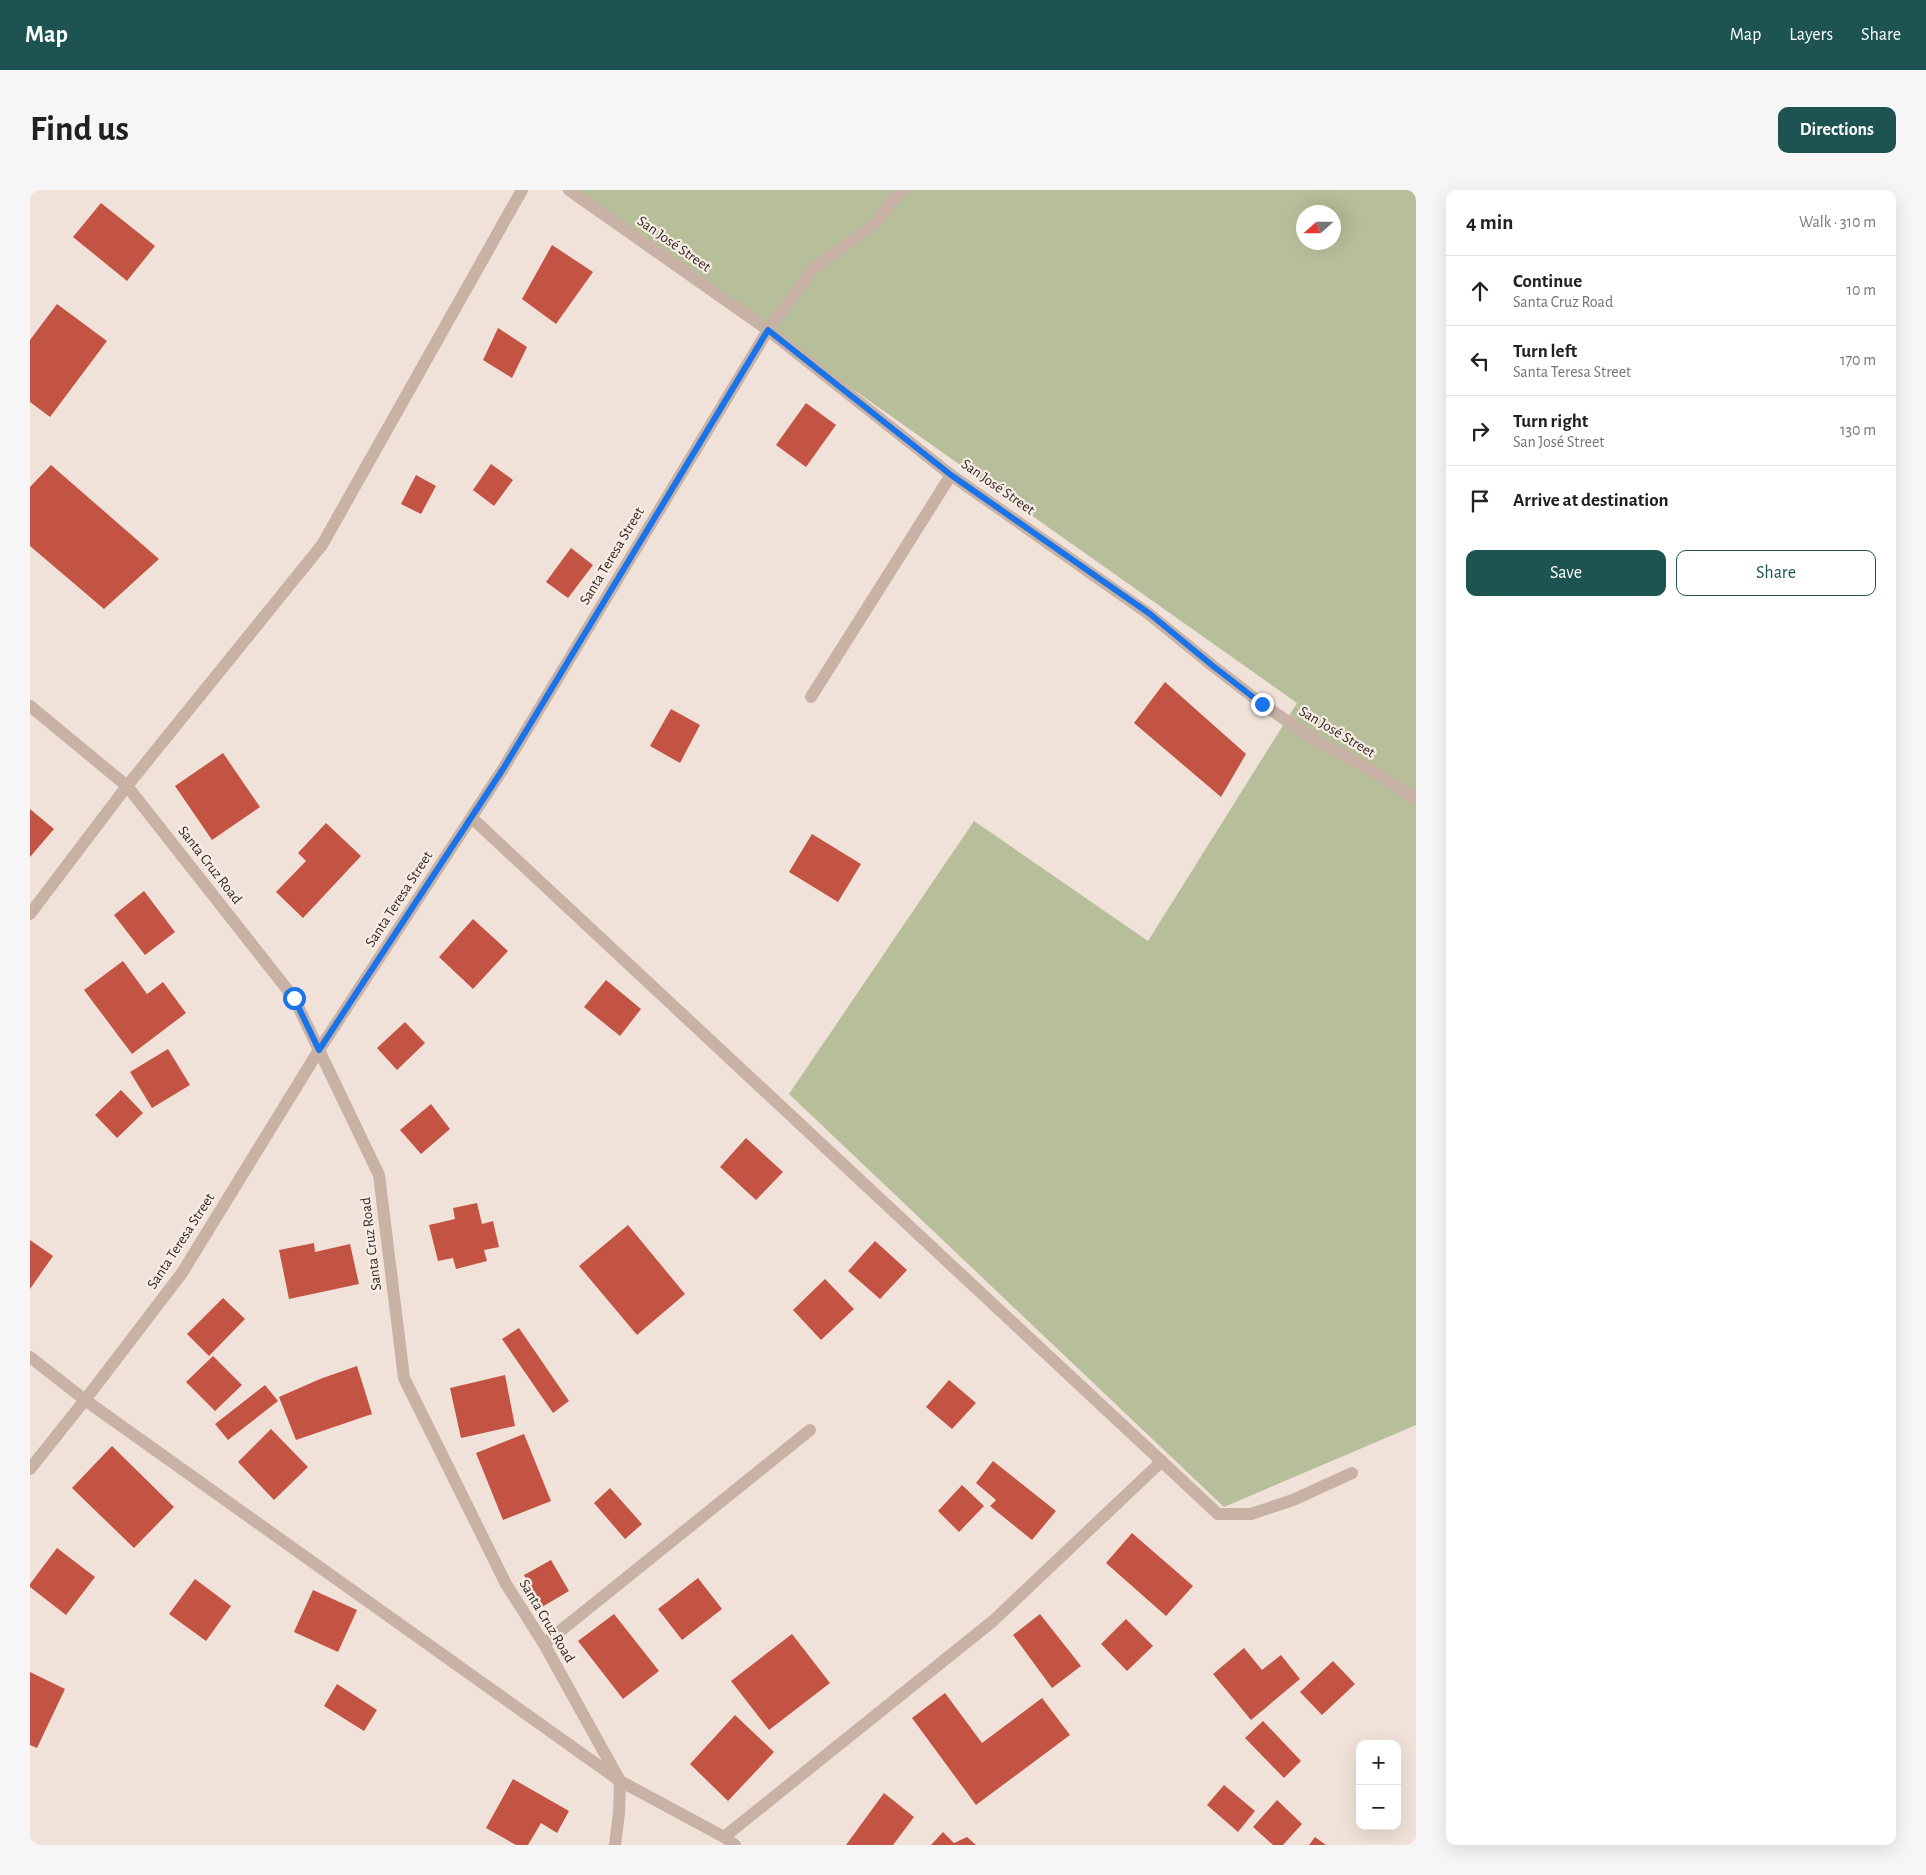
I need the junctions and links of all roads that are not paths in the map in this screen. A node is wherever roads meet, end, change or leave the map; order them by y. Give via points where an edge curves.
1 (522, 190) edge
2 (569, 190) edge
3 (903, 190) edge
4 (768, 330) junction
5 (951, 475) junction
6 (811, 697) dead end
7 (30, 706) edge
8 (128, 786) junction
9 (1416, 799) edge
10 (472, 818) junction
11 (30, 914) edge
12 (319, 1050) junction
13 (30, 1357) edge
14 (86, 1400) junction
15 (810, 1430) dead end
16 (1162, 1461) junction
17 (30, 1469) edge
18 (1352, 1473) dead end
19 (544, 1644) junction
20 (620, 1781) junction
21 (724, 1837) junction
22 (615, 1845) edge
23 (735, 1845) edge

1 - 8 street via 322,545
2 - 4 street, San José Street
3 - 4 street, Santa Teresa Street via 876,222 814,268
4 - 5 street, San José Street
4 - 10 street, Santa Teresa Street
5 - 6 street
5 - 9 street, San José Street via 1150,614 1262,704 1314,740
7 - 8 street, Santa Cruz Road
8 - 11 street
8 - 12 street, Santa Cruz Road via 294,998
10 - 12 street, Santa Teresa Street
10 - 16 street
12 - 14 street, Santa Teresa Street via 182,1273
12 - 19 street, Santa Cruz Road via 379,1175 404,1378 506,1584
13 - 14 street
14 - 17 street, Santa Teresa Street
14 - 20 street
15 - 19 street
16 - 18 street via 1218,1514 1252,1514 1293,1500
16 - 21 street via 993,1621
19 - 20 street, Santa Cruz Road
20 - 21 street
20 - 22 street
21 - 23 street

